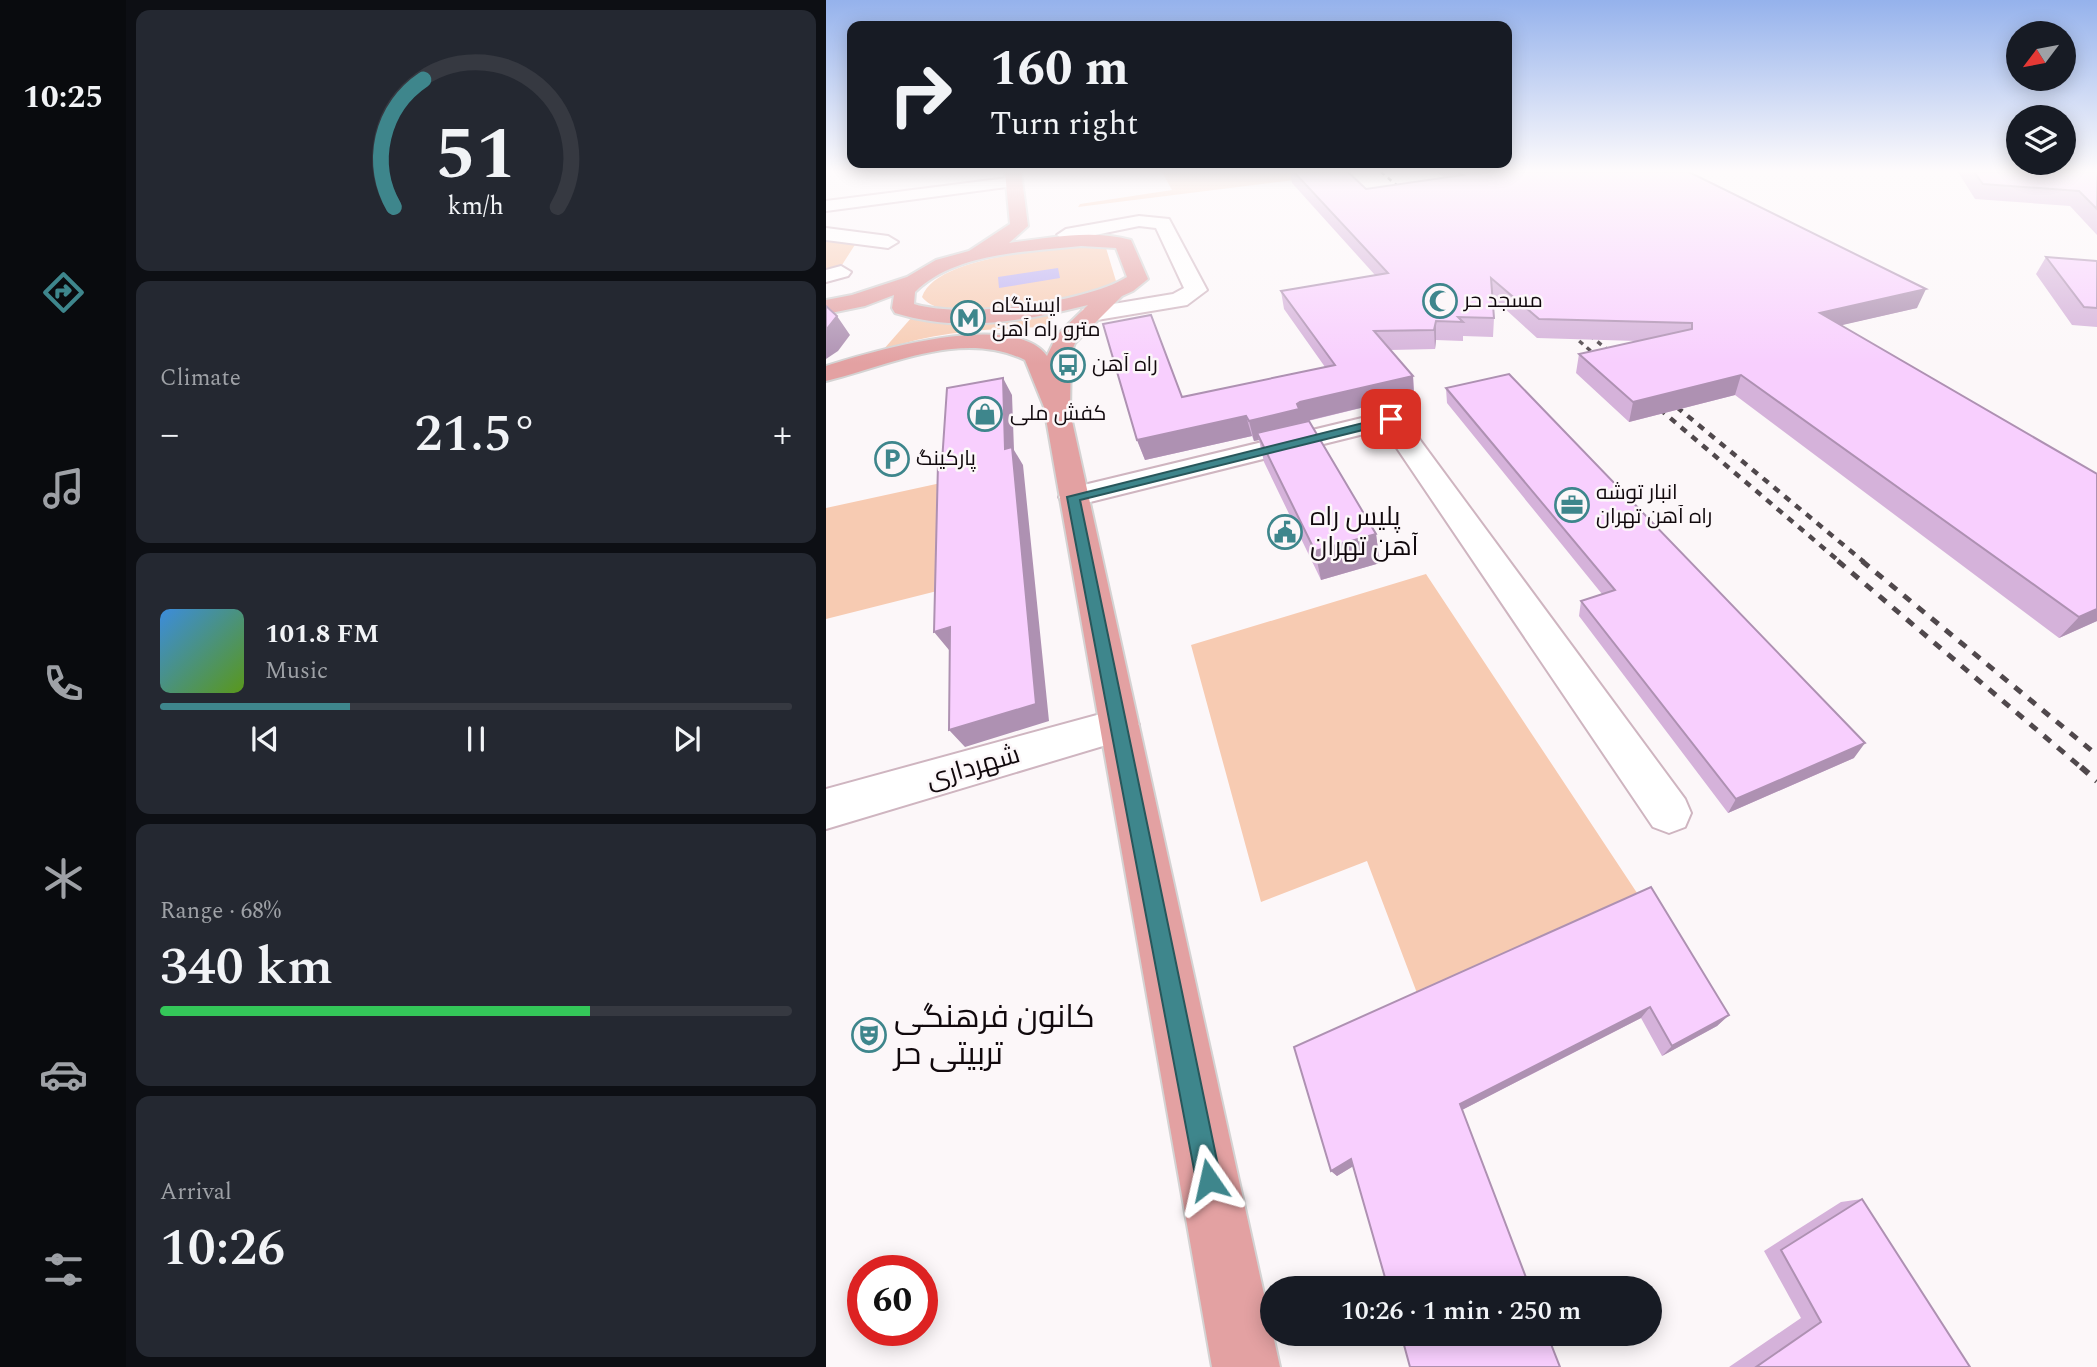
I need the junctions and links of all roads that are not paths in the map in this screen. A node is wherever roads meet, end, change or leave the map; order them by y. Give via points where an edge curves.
1 (840, 236) edge
2 (1008, 236) edge
3 (1071, 236) edge
4 (1139, 236) edge
5 (1171, 236) edge
6 (1090, 239) junction
7 (888, 242) dead end
8 (1149, 244) dead end
9 (961, 258) junction
10 (907, 283) junction
11 (1160, 285) dead end
12 (1113, 293) junction
13 (1142, 305) junction
14 (826, 307) edge
15 (903, 308) junction
16 (1091, 314) junction
17 (826, 367) edge
18 (826, 374) edge
19 (1057, 412) junction
20 (1074, 497) junction
21 (1119, 725) junction
22 (826, 810) edge
23 (1670, 813) dead end
24 (1246, 1367) edge

1 - 7 street
2 - 9 main road
3 - 6 main road
4 - 8 street
5 - 13 street via 1196,290 1180,300
6 - 9 main road
6 - 12 main road via 1126,246 1138,279
9 - 10 main road
10 - 14 main road
10 - 15 main road via 901,298
11 - 13 street
12 - 15 main road via 970,317 933,317
12 - 16 main road
13 - 16 street
15 - 17 main road via 880,331
16 - 19 main road via 1059,353
18 - 19 main road via 923,348 967,342 1007,344 1028,351 1040,362
19 - 20 main road
20 - 21 main road
20 - 23 street via 1391,419
21 - 22 street, شهرداری
21 - 24 main road

